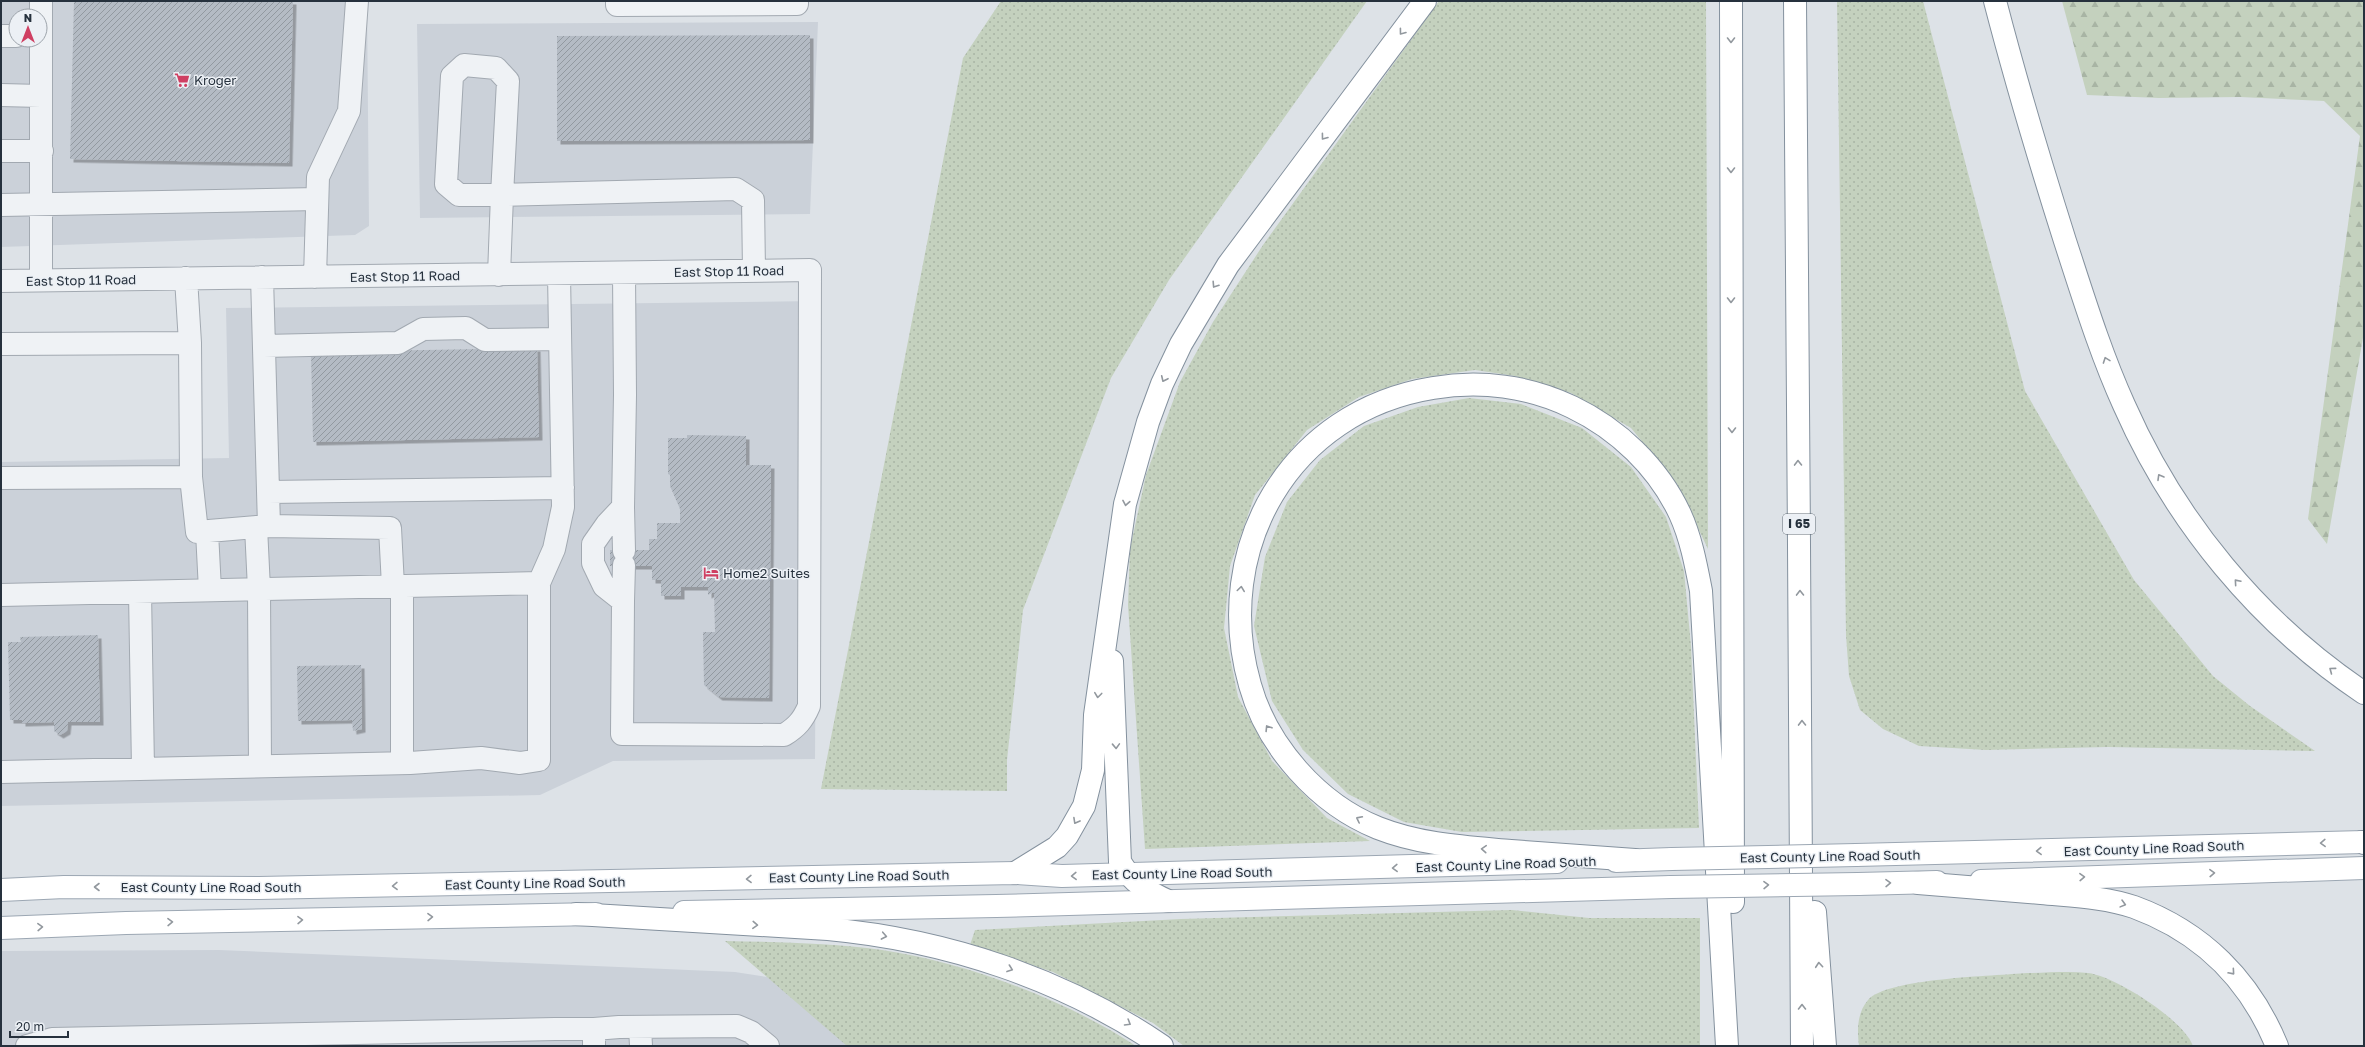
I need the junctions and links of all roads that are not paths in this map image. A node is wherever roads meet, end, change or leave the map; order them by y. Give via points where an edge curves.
1 (357, 1) edge
2 (617, 1) edge
3 (797, 1) edge
4 (1425, 1) edge
5 (1731, 1) edge
6 (1795, 1) edge
7 (1995, 1) edge
8 (659, 3) edge
9 (40, 48) edge
10 (1, 95) edge
11 (41, 96) junction
12 (1, 151) edge
13 (42, 151) junction
14 (502, 195) junction
15 (317, 199) junction
16 (42, 204) junction
17 (1, 205) edge
18 (754, 271) junction
19 (624, 273) junction
20 (559, 274) junction
21 (500, 275) junction
22 (315, 277) junction
23 (186, 278) junction
24 (262, 278) junction
25 (41, 280) junction
26 (1, 281) edge
27 (560, 339) junction
28 (190, 343) junction
29 (1, 344) edge
30 (264, 346) junction
31 (192, 476) junction
32 (1, 478) edge
33 (563, 488) junction
34 (269, 492) junction
35 (623, 507) junction
36 (262, 527) junction
37 (207, 532) junction
38 (539, 584) junction
39 (398, 586) junction
40 (259, 589) junction
41 (210, 590) junction
42 (140, 592) junction
43 (1, 595) edge
44 (623, 601) junction
45 (1108, 614) junction
46 (2364, 693) edge
47 (1802, 745) junction
48 (402, 763) junction
49 (260, 766) junction
50 (143, 768) junction
51 (1, 772) edge
52 (2363, 842) edge
53 (1635, 860) junction
54 (2364, 868) edge
55 (1015, 873) junction
56 (1127, 874) junction
57 (1918, 883) junction
58 (1, 890) edge
59 (1168, 900) junction
60 (576, 914) junction
61 (1, 928) edge
62 (640, 1036) edge
63 (594, 1037) edge
64 (27, 1046) edge
65 (768, 1046) edge
66 (1162, 1046) edge
67 (1727, 1046) edge
68 (1733, 1046) edge
69 (1802, 1046) edge
70 (1825, 1046) edge
71 (2277, 1046) edge

1 - 15 street via 349,111 318,177
2 - 8 street via 617,4
3 - 8 street via 797,4
4 -> 45 main road via 1228,265 1181,344 1162,384 1138,454 1125,504
5 -> 68 main road
47 -> 6 main road, I 65 via 1796,340
46 -> 7 main road via 2305,649 2240,585 2195,529 2156,469 2123,405 2085,303 2044,174
9 - 11 street
10 - 11 street
11 - 13 street
12 - 13 street
13 - 16 street
14 - 14 street via 508,81 496,68 464,66 452,76 446,184 459,195
14 - 18 street via 736,189 753,200
14 - 21 street
15 - 16 street
15 - 22 street
16 - 17 street
16 - 25 street
18 - 19 street, East Stop 11 Road
18 - 44 street, East Stop 11 Road via 810,270 809,706 804,718 784,735 622,734
19 - 20 street, East Stop 11 Road
19 - 35 street
20 - 21 street, East Stop 11 Road
20 - 27 street
21 - 22 street, East Stop 11 Road
22 - 24 street, East Stop 11 Road
23 - 24 street, East Stop 11 Road
23 - 25 street, East Stop 11 Road
23 - 28 street
24 - 30 street
25 - 26 street, East Stop 11 Road
27 - 30 street via 485,340 466,328 422,329 398,343
27 - 33 street
28 - 29 street
28 - 31 street
30 - 34 street
31 - 32 street
31 - 37 street via 198,532
33 - 34 street
33 - 38 street via 563,507 554,549
34 - 36 street
35 - 44 street
35 - 44 street via 606,524 594,544 594,563 604,586
36 - 37 street
36 - 39 street via 390,528
36 - 40 street
37 - 41 street
38 - 39 street
38 - 48 street via 539,760 520,763 481,758
39 - 40 street
39 - 48 street
40 - 41 street
40 - 49 street
41 - 42 street
42 - 43 street
42 - 50 street
45 -> 55 main road via 1096,715 1093,770 1084,806 1067,836 1057,847
45 -> 56 main road via 1115,707 1120,862
69 -> 47 main road, I 65
70 -> 47 main road
48 - 49 street
49 - 50 street
50 - 51 street
52 -> 53 main road, East County Line Road South, bridge
53 -> 56 main road, East County Line Road South
53 -> 67 main road via 1451,846 1376,827 1351,815 1328,799 1292,763 1276,741 1253,695 1241,646 1239,602 1246,560 1253,534 1263,512 1290,468 1350,417 1397,397 1442,386 1489,385 1535,393 1560,401 1612,430 1651,469 1668,493 1688,535 1701,591
57 -> 54 main road, East County Line Road South
56 -> 55 main road, East County Line Road South via 1062,876
55 -> 58 main road, East County Line Road South via 266,888 64,887
56 - 59 main road via 1151,893
59 -> 57 main road, East County Line Road South, bridge
57 -> 71 main road via 2080,896 2133,907 2158,918 2181,929 2223,961 2257,1004
59 - 60 main road, East County Line Road South
61 -> 60 main road, East County Line Road South
60 -> 66 main road via 828,929 863,932 913,942 977,958 1043,982 1128,1022
62 - 63 street
62 - 65 street via 737,1026 751,1032
63 - 64 street via 52,1039

